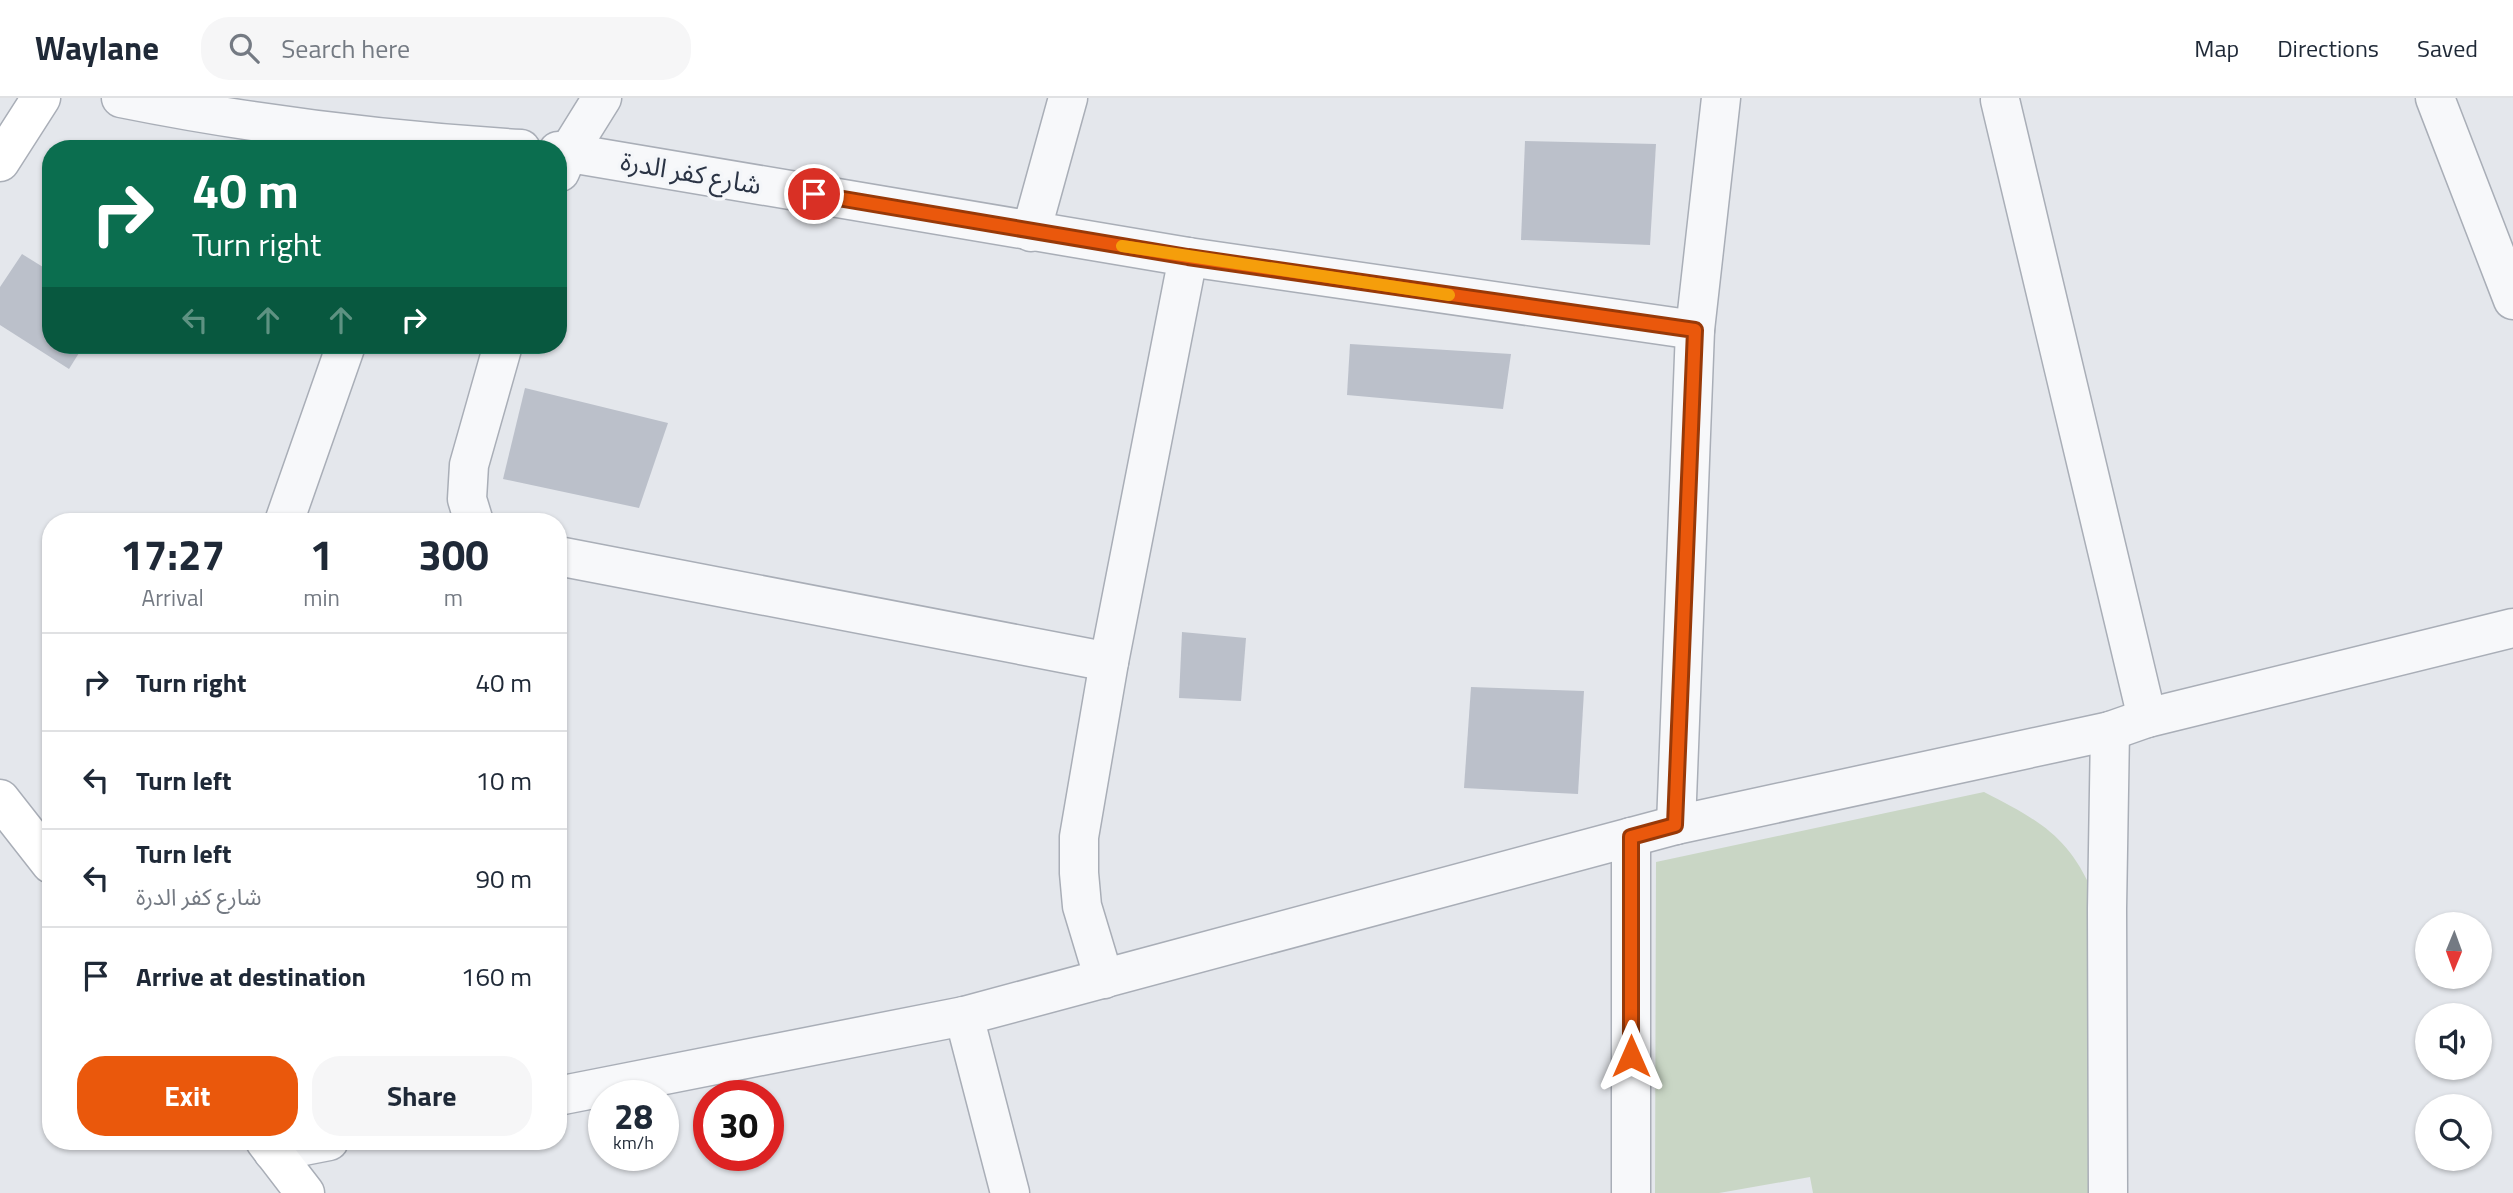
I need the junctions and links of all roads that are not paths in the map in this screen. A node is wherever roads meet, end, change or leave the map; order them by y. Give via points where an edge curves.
1 (41, 98) edge
2 (121, 98) edge
3 (602, 98) edge
4 (1068, 98) edge
5 (1721, 98) edge
6 (2435, 98) edge
7 (2000, 100) edge
8 (387, 140) edge
9 (567, 152) edge
10 (567, 161) edge
11 (0, 162) edge
12 (1031, 232) junction
13 (1188, 257) junction
14 (2513, 300) edge
15 (1695, 330) junction
16 (343, 354) edge
17 (500, 354) edge
18 (287, 513) edge
19 (471, 513) edge
20 (567, 558) edge
21 (2513, 628) edge
22 (1109, 662) junction
23 (2147, 718) junction
24 (2110, 731) junction
25 (0, 799) edge
26 (1675, 825) junction
27 (1631, 837) junction
28 (42, 853) edge
29 (1104, 979) junction
30 (964, 1016) junction
31 (567, 1094) edge
32 (271, 1150) edge
33 (305, 1193) edge
34 (1010, 1193) edge
35 (1631, 1193) edge
36 (2108, 1193) edge

1 - 11 street
2 - 8 street
3 - 9 street
4 - 12 street
5 - 15 street
6 - 14 street
7 - 23 street
10 - 12 street, شارع كفر الدرة
12 - 13 street, شارع كفر الدرة
13 - 15 street, شارع كفر الدرة
13 - 22 street
15 - 26 street
16 - 18 street
17 - 19 street via 469,465 467,499
20 - 22 street
21 - 23 street
22 - 29 street via 1079,837 1082,906
23 - 24 street
24 - 26 street
24 - 36 street
25 - 28 street
26 - 27 street
27 - 29 street
27 - 35 street
29 - 30 street
30 - 31 street
30 - 34 street
32 - 33 street

